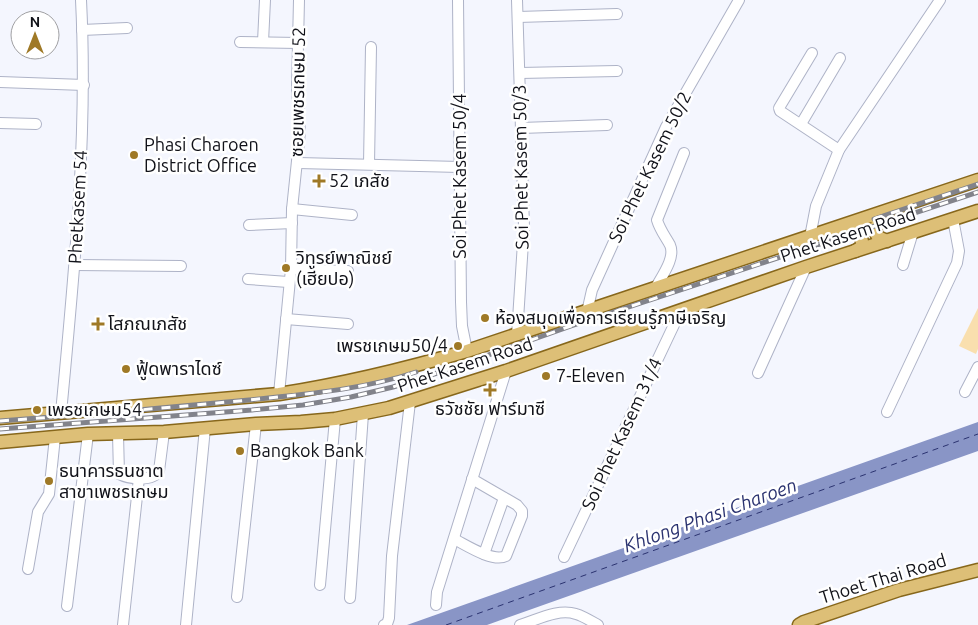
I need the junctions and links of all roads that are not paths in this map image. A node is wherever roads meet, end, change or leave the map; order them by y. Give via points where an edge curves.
1 (81, 0) edge
2 (265, 0) edge
3 (299, 0) edge
4 (458, 0) edge
5 (517, 0) edge
6 (739, 0) edge
7 (940, 0) edge
8 (617, 14) dead end
9 (518, 17) junction
10 (127, 28) dead end
11 (82, 30) junction
12 (240, 42) dead end
13 (263, 42) junction
14 (298, 43) junction
15 (371, 48) dead end
16 (812, 53) dead end
17 (840, 58) dead end
18 (617, 71) dead end
19 (520, 73) junction
20 (0, 82) edge
21 (84, 85) junction
22 (0, 123) edge
23 (36, 124) dead end
24 (801, 124) junction
25 (607, 125) dead end
26 (521, 128) junction
27 (839, 150) junction
28 (684, 153) dead end
29 (298, 163) junction
30 (369, 164) junction
31 (460, 167) junction
32 (978, 180) edge
33 (292, 209) junction
34 (978, 211) edge
35 (881, 213) junction
36 (352, 215) dead end
37 (953, 219) junction
38 (292, 224) junction
39 (249, 225) dead end
40 (843, 226) junction
41 (913, 232) junction
42 (810, 237) junction
43 (887, 241) junction
44 (854, 252) junction
45 (75, 265) junction
46 (903, 265) dead end
47 (181, 266) dead end
48 (806, 267) junction
49 (290, 269) junction
50 (348, 271) dead end
51 (248, 279) dead end
52 (288, 282) junction
53 (655, 289) junction
54 (680, 310) junction
55 (587, 312) junction
56 (286, 319) junction
57 (348, 324) dead end
58 (517, 335) junction
59 (466, 352) junction
60 (978, 367) edge
61 (506, 371) junction
62 (758, 373) dead end
63 (965, 392) dead end
64 (280, 394) junction
65 (410, 402) junction
66 (887, 412) dead end
67 (61, 413) junction
68 (363, 414) junction
69 (0, 418) edge
70 (335, 419) junction
71 (256, 424) junction
72 (205, 428) junction
73 (164, 432) junction
74 (88, 434) junction
75 (118, 434) junction
76 (55, 437) junction
77 (0, 442) edge
78 (139, 478) junction
79 (472, 479) junction
80 (504, 498) junction
81 (454, 539) junction
82 (484, 554) junction
83 (564, 557) dead end
84 (28, 568) dead end
85 (978, 570) edge
86 (320, 585) dead end
87 (237, 597) dead end
88 (350, 598) dead end
89 (436, 605) dead end
90 (67, 606) dead end
91 (123, 625) edge
92 (186, 625) edge
93 (384, 625) edge
94 (520, 625) edge
95 (598, 625) edge
96 (799, 625) edge

1 - 11 street, Phetkasem 54
2 - 13 street
3 - 14 street, ซอยเพชรเกษม 52
4 - 31 street, Soi Phet Kasem 50/4
5 - 9 street, Soi Phet Kasem 50/3
6 - 55 street, Soi Phet Kasem 50/2 via 666,127 592,290
7 - 27 street
8 - 9 street
9 - 19 street, Soi Phet Kasem 50/3
10 - 11 street
11 - 21 street, Phetkasem 54
12 - 13 street
13 - 14 street
14 - 29 street, ซอยเพชรเกษม 52
15 - 30 street
16 - 24 street via 779,108
17 - 24 street
18 - 19 street
19 - 26 street, Soi Phet Kasem 50/3
20 - 21 street
21 - 45 street, Phetkasem 54
22 - 23 street
24 - 27 street
25 - 26 street
26 - 58 street, Soi Phet Kasem 50/3 via 524,227
27 - 42 street via 816,206
28 - 53 street via 656,220 672,254
29 - 30 street
29 - 33 street, ซอยเพชรเกษม 52
30 - 31 street
31 - 59 street, Soi Phet Kasem 50/4 via 461,302
32 - 35 main road, Phet Kasem Road
33 - 36 street
33 - 38 street, ซอยเพชรเกษม 52
34 - 37 main road, Phet Kasem Road
35 - 40 main road, Phet Kasem Road
35 - 43 main road via 875,231
37 - 41 main road, Phet Kasem Road
37 - 66 street via 959,251 957,263
38 - 39 street
38 - 49 street, ซอยเพชรเกษม 52
40 - 42 main road, Phet Kasem Road
40 - 44 main road via 861,236 860,250
41 - 43 main road, Phet Kasem Road
41 - 46 street
42 - 53 main road, Phet Kasem Road
43 - 44 main road, Phet Kasem Road
44 - 48 main road, Phet Kasem Road
45 - 47 street
45 - 67 street, Phetkasem 54
48 - 54 main road, Phet Kasem Road
48 - 62 street
49 - 50 street
49 - 52 street, ซอยเพชรเกษม 52
51 - 52 street
52 - 56 street, ซอยเพชรเกษม 52
53 - 55 main road, Phet Kasem Road
54 - 61 main road, Phet Kasem Road
54 - 83 street, Soi Phet Kasem 31/4
55 - 58 main road, Phet Kasem Road
56 - 57 street
56 - 64 street, ซอยเพชรเกษม 52
58 - 59 main road, Phet Kasem Road
59 - 64 main road, Phet Kasem Road via 363,379
60 - 63 street
61 - 65 main road, Phet Kasem Road
61 - 79 street
64 - 67 main road, Phet Kasem Road
65 - 68 main road, Phet Kasem Road
65 - 93 street via 392,556 389,618
67 - 69 main road, Phet Kasem Road
68 - 70 main road, Phet Kasem Road
68 - 88 street
70 - 71 main road, Phet Kasem Road
70 - 86 street
71 - 72 main road, Phet Kasem Road
71 - 87 street
72 - 73 main road, Phet Kasem Road
72 - 92 street
73 - 75 main road, Phet Kasem Road
73 - 78 street via 157,476
74 - 75 main road, Phet Kasem Road
74 - 76 main road, Phet Kasem Road
74 - 90 street
75 - 78 street via 119,474
76 - 77 main road, Phet Kasem Road
76 - 84 street via 49,494 38,512
78 - 91 street
79 - 80 street
79 - 81 street
80 - 82 street
80 - 82 street via 520,508 522,516 506,556 497,559
81 - 82 street
81 - 89 street
85 - 96 main road, Thoet Thai Road via 899,590
94 - 95 street via 560,612 576,614

